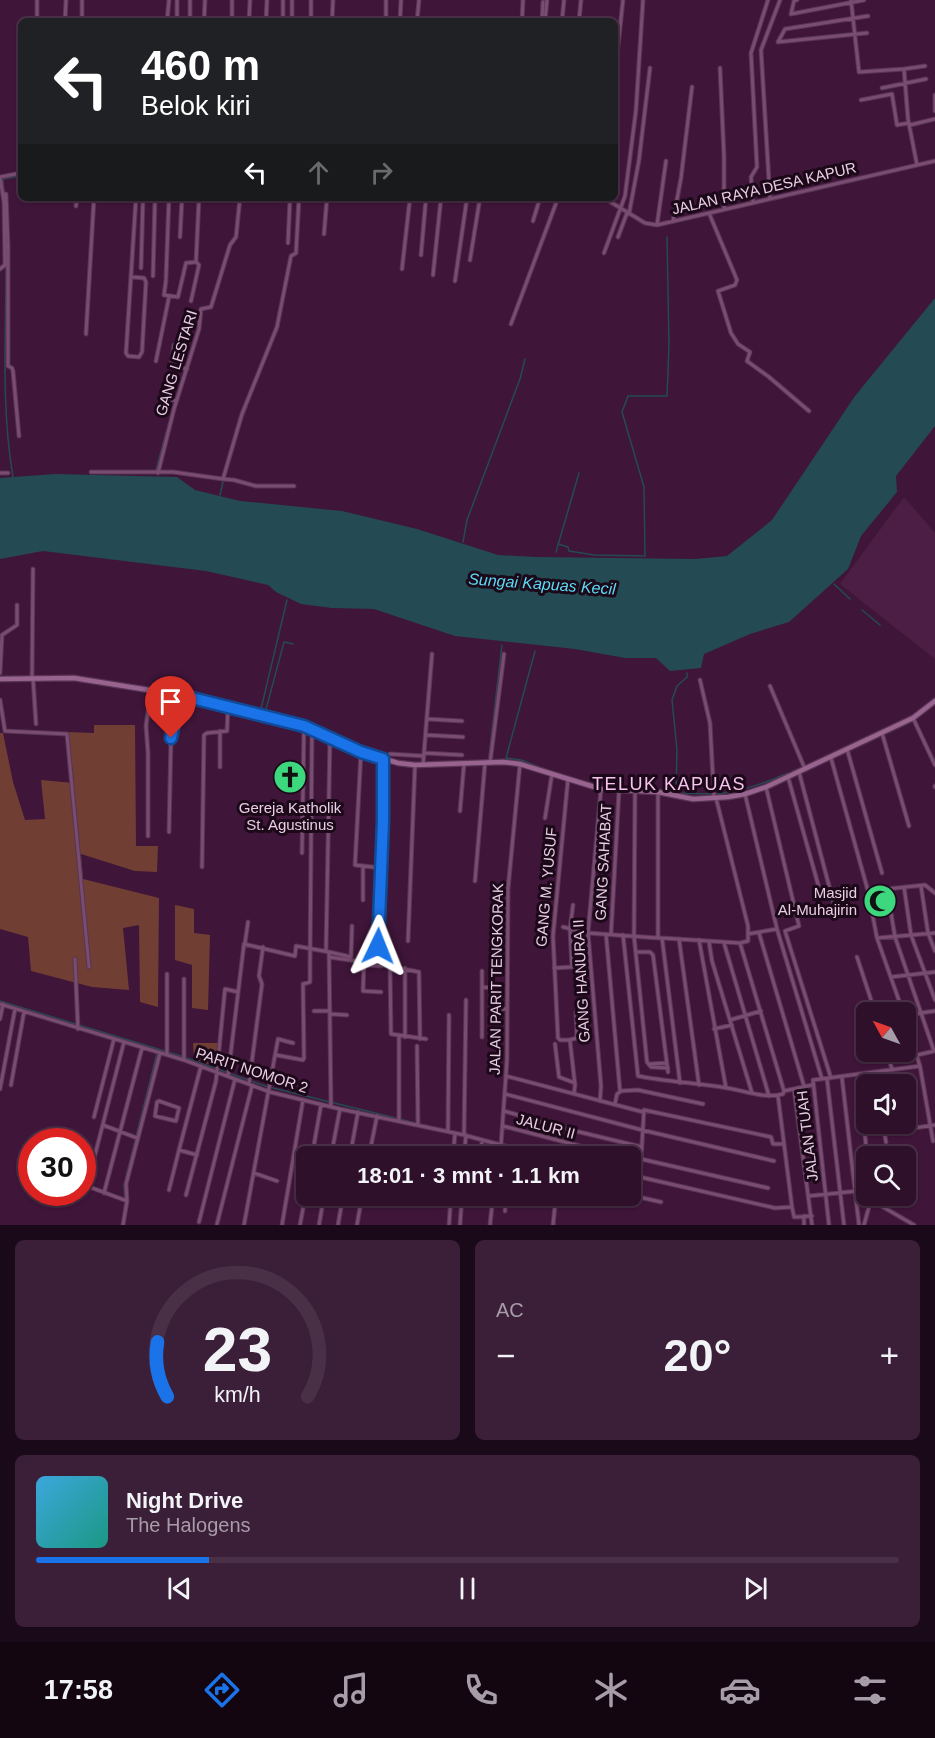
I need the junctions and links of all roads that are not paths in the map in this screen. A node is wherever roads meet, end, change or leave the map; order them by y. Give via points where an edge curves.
1 (37, 0) edge
2 (66, 0) edge
3 (82, 0) edge
4 (168, 0) edge
5 (177, 0) edge
6 (190, 0) edge
7 (204, 0) edge
8 (232, 0) edge
9 (250, 0) edge
10 (267, 0) edge
11 (283, 0) edge
12 (292, 0) edge
13 (310, 0) edge
14 (333, 0) edge
15 (386, 0) edge
16 (401, 0) edge
17 (419, 0) edge
18 (524, 0) edge
19 (564, 0) edge
20 (580, 0) edge
21 (623, 0) edge
22 (643, 0) edge
23 (768, 0) edge
24 (780, 0) edge
25 (797, 0) edge
26 (864, 0) edge
27 (545, 1) edge
28 (851, 1) edge
29 (868, 16) dead end
30 (37, 18) edge
31 (65, 18) edge
32 (82, 18) edge
33 (167, 18) edge
34 (177, 18) edge
35 (190, 18) edge
36 (204, 18) edge
37 (232, 18) edge
38 (249, 18) edge
39 (266, 18) edge
40 (283, 18) edge
41 (292, 18) edge
42 (311, 18) edge
43 (332, 18) edge
44 (386, 18) edge
45 (400, 18) edge
46 (417, 18) edge
47 (522, 18) edge
48 (543, 18) edge
49 (562, 18) edge
50 (579, 18) edge
51 (853, 18) junction
52 (867, 33) dead end
53 (855, 34) junction
54 (618, 46) edge
55 (925, 66) dead end
56 (650, 68) dead end
57 (720, 68) dead end
58 (904, 69) junction
59 (926, 79) dead end
60 (906, 83) junction
61 (692, 87) dead end
62 (882, 88) dead end
63 (898, 92) dead end
64 (892, 94) junction
65 (935, 95) edge
66 (861, 100) dead end
67 (935, 111) edge
68 (935, 119) edge
69 (910, 124) junction
70 (666, 161) dead end
71 (935, 161) edge
72 (917, 165) junction
73 (18, 174) edge
74 (0, 177) edge
75 (770, 198) junction
76 (77, 201) edge
77 (94, 201) edge
78 (136, 201) edge
79 (143, 201) edge
80 (155, 201) edge
81 (169, 201) edge
82 (182, 201) edge
83 (199, 201) edge
84 (240, 201) edge
85 (290, 201) edge
86 (299, 201) edge
87 (327, 201) edge
88 (410, 201) edge
89 (426, 201) edge
90 (441, 201) edge
91 (467, 201) edge
92 (480, 201) edge
93 (539, 201) edge
94 (557, 201) edge
95 (609, 201) edge
96 (753, 202) junction
97 (76, 206) dead end
98 (621, 209) junction
99 (724, 209) junction
100 (709, 213) junction
101 (628, 214) junction
102 (533, 221) dead end
103 (673, 221) junction
104 (657, 225) junction
105 (324, 234) dead end
106 (180, 237) dead end
107 (618, 237) dead end
108 (288, 243) dead end
109 (6, 246) junction
110 (604, 253) dead end
111 (421, 255) dead end
112 (470, 260) dead end
113 (196, 262) junction
114 (141, 267) dead end
115 (0, 269) edge
116 (402, 269) dead end
117 (433, 275) dead end
118 (153, 276) dead end
119 (132, 277) junction
120 (454, 282) dead end
121 (169, 297) junction
122 (191, 301) dead end
123 (511, 324) dead end
124 (86, 334) dead end
125 (174, 345) dead end
126 (156, 360) dead end
127 (187, 369) junction
128 (166, 388) dead end
129 (164, 397) junction
130 (177, 402) junction
131 (160, 411) dead end
132 (809, 411) dead end
133 (20, 436) dead end
134 (91, 472) dead end
135 (0, 473) edge
136 (8, 473) dead end
137 (158, 473) junction
138 (223, 479) junction
139 (294, 486) dead end
140 (33, 568) dead end
141 (17, 605) dead end
142 (432, 654) dead end
143 (504, 654) dead end
144 (0, 673) edge
145 (33, 678) junction
146 (0, 679) edge
147 (700, 680) dead end
148 (770, 686) dead end
149 (151, 690) junction
150 (180, 695) junction
151 (0, 700) edge
152 (934, 705) edge
153 (228, 706) junction
154 (913, 718) junction
155 (427, 719) junction
156 (1, 720) edge
157 (462, 721) dead end
158 (36, 724) dead end
159 (304, 726) junction
160 (312, 729) junction
161 (220, 731) junction
162 (882, 733) junction
163 (426, 735) junction
164 (463, 737) dead end
165 (330, 738) junction
166 (847, 749) junction
167 (361, 752) junction
168 (390, 754) dead end
169 (424, 754) junction
170 (462, 755) dead end
171 (831, 758) junction
172 (383, 759) junction
173 (488, 763) junction
174 (464, 764) junction
175 (520, 764) junction
176 (416, 765) junction
177 (423, 765) junction
178 (935, 765) edge
179 (220, 767) dead end
180 (805, 769) junction
181 (552, 772) junction
182 (799, 772) junction
183 (788, 777) junction
184 (568, 778) junction
185 (766, 787) junction
186 (601, 789) junction
187 (619, 791) junction
188 (635, 792) junction
189 (658, 792) junction
190 (745, 794) junction
191 (715, 798) junction
192 (460, 811) dead end
193 (545, 818) dead end
194 (909, 826) dead end
195 (169, 832) dead end
196 (148, 836) dead end
197 (302, 853) dead end
198 (202, 867) dead end
199 (363, 867) junction
200 (381, 868) junction
201 (882, 873) dead end
202 (475, 881) dead end
203 (921, 886) junction
204 (904, 888) junction
205 (887, 889) junction
206 (868, 891) junction
207 (935, 893) edge
208 (820, 895) dead end
209 (363, 900) dead end
210 (573, 905) dead end
211 (837, 916) dead end
212 (248, 922) dead end
213 (352, 926) dead end
214 (563, 927) dead end
215 (570, 929) junction
216 (777, 929) junction
217 (588, 933) junction
218 (759, 933) junction
219 (928, 933) junction
220 (935, 933) edge
221 (606, 934) junction
222 (611, 934) junction
223 (748, 934) junction
224 (623, 935) junction
225 (911, 935) junction
226 (634, 936) junction
227 (895, 937) junction
228 (660, 938) junction
229 (877, 938) junction
230 (680, 939) junction
231 (408, 940) dead end
232 (699, 940) junction
233 (709, 941) junction
234 (245, 943) junction
235 (724, 943) junction
236 (740, 943) junction
237 (262, 947) junction
238 (310, 948) junction
239 (935, 951) edge
240 (636, 952) junction
241 (328, 953) junction
242 (857, 957) dead end
243 (75, 959) dead end
244 (364, 964) junction
245 (379, 965) junction
246 (390, 966) junction
247 (89, 967) dead end
248 (405, 968) junction
249 (554, 968) junction
250 (482, 971) dead end
251 (935, 972) edge
252 (167, 974) dead end
253 (925, 974) junction
254 (908, 975) junction
255 (891, 977) junction
256 (184, 979) dead end
257 (482, 987) junction
258 (238, 992) junction
259 (381, 992) dead end
260 (466, 1000) dead end
261 (935, 1000) edge
262 (872, 1002) edge
263 (900, 1002) edge
264 (1, 1004) edge
265 (15, 1009) junction
266 (507, 1010) junction
267 (314, 1011) dead end
268 (761, 1011) junction
269 (935, 1011) edge
270 (24, 1012) junction
271 (576, 1012) dead end
272 (330, 1013) junction
273 (916, 1013) edge
274 (921, 1013) junction
275 (347, 1014) dead end
276 (449, 1015) dead end
277 (746, 1016) junction
278 (0, 1019) edge
279 (730, 1020) junction
280 (732, 1025) junction
281 (78, 1029) junction
282 (714, 1029) junction
283 (399, 1036) junction
284 (405, 1037) junction
285 (482, 1038) dead end
286 (114, 1039) junction
287 (420, 1039) junction
288 (426, 1039) dead end
289 (569, 1040) junction
290 (124, 1042) junction
291 (293, 1043) dead end
292 (555, 1044) dead end
293 (417, 1046) dead end
294 (142, 1048) junction
295 (935, 1051) edge
296 (916, 1052) edge
297 (160, 1053) junction
298 (167, 1055) junction
299 (276, 1055) junction
300 (917, 1055) junction
301 (184, 1060) junction
302 (890, 1062) edge
303 (667, 1063) junction
304 (649, 1065) junction
305 (201, 1066) junction
306 (920, 1066) junction
307 (892, 1069) junction
308 (218, 1072) junction
309 (875, 1072) joint
310 (864, 1074) edge
311 (856, 1075) edge
312 (228, 1076) junction
313 (506, 1076) junction
314 (842, 1077) junction
315 (829, 1078) junction
316 (235, 1079) junction
317 (822, 1079) junction
318 (574, 1083) junction
319 (680, 1083) junction
320 (11, 1085) dead end
321 (250, 1085) junction
322 (699, 1085) junction
323 (813, 1085) junction
324 (804, 1086) junction
325 (726, 1088) junction
326 (0, 1089) edge
327 (794, 1089) junction
328 (270, 1092) junction
329 (620, 1092) junction
330 (784, 1092) junction
331 (752, 1093) junction
332 (505, 1094) junction
333 (574, 1094) junction
334 (769, 1096) junction
335 (777, 1096) junction
336 (303, 1100) junction
337 (600, 1101) junction
338 (615, 1104) junction
339 (703, 1104) dead end
340 (321, 1105) junction
341 (331, 1105) junction
342 (147, 1106) junction
343 (156, 1108) junction
344 (340, 1109) junction
345 (504, 1111) junction
346 (358, 1112) junction
347 (643, 1112) junction
348 (377, 1116) junction
349 (94, 1117) dead end
350 (399, 1120) junction
351 (102, 1125) junction
352 (418, 1125) junction
353 (933, 1125) edge
354 (503, 1126) junction
355 (916, 1128) edge
356 (642, 1130) junction
357 (448, 1131) junction
358 (120, 1132) junction
359 (454, 1133) junction
360 (885, 1134) edge
361 (465, 1135) junction
362 (138, 1138) junction
363 (482, 1140) junction
364 (933, 1141) dead end
365 (886, 1142) dead end
366 (784, 1143) junction
367 (500, 1144) junction
368 (314, 1146) edge
369 (333, 1146) edge
370 (352, 1146) edge
371 (371, 1146) edge
372 (453, 1146) edge
373 (465, 1146) edge
374 (482, 1146) edge
375 (508, 1146) edge
376 (580, 1146) edge
377 (642, 1147) junction
378 (179, 1150) junction
379 (197, 1155) junction
380 (641, 1160) joint
381 (774, 1161) dead end
382 (254, 1173) junction
383 (641, 1178) edge
384 (278, 1181) dead end
385 (768, 1188) dead end
386 (169, 1190) dead end
387 (855, 1191) junction
388 (104, 1193) junction
389 (840, 1193) junction
390 (826, 1195) junction
391 (186, 1196) dead end
392 (808, 1196) junction
393 (641, 1197) edge
394 (128, 1201) junction
395 (661, 1202) dead end
396 (303, 1206) edge
397 (322, 1206) edge
398 (341, 1206) edge
399 (360, 1206) edge
400 (450, 1206) edge
401 (461, 1206) edge
402 (492, 1206) edge
403 (505, 1206) edge
404 (555, 1206) edge
405 (869, 1206) edge
406 (882, 1206) edge
407 (792, 1208) junction
408 (505, 1210) dead end
409 (804, 1216) junction
410 (812, 1216) junction
411 (199, 1222) dead end
412 (217, 1224) edge
413 (123, 1225) edge
414 (244, 1225) edge
415 (282, 1225) edge
416 (300, 1225) edge
417 (319, 1225) edge
418 (338, 1225) edge
419 (357, 1225) edge
420 (449, 1225) edge
421 (460, 1225) edge
422 (490, 1225) edge
423 (553, 1225) edge
424 (804, 1225) edge
425 (812, 1225) edge
426 (829, 1225) edge
427 (844, 1225) edge
428 (859, 1225) edge
429 (864, 1225) edge
430 (915, 1225) edge

1 - 30 street
2 - 31 street
3 - 32 street
4 - 33 street
5 - 34 street
6 - 35 street
7 - 36 street
8 - 37 street
9 - 38 street
10 - 39 street
11 - 40 street
12 - 41 street
13 - 42 street
14 - 43 street
15 - 44 street
16 - 45 street
17 - 46 street
18 - 47 street
19 - 49 street
20 - 50 street
21 - 54 street
22 - 98 street via 634,126
23 - 96 street via 751,53 757,167 751,177
24 - 75 street via 761,50
25 - 28 street via 790,14
26 - 28 street
27 - 48 street
28 - 51 street
29 - 51 street
51 - 53 street
51 - 53 street via 785,29 778,42
52 - 53 street
53 - 58 street via 860,73
55 - 58 street
56 - 101 street
57 - 99 street
58 - 60 street
59 - 60 street
60 - 62 street
60 - 69 street
61 - 103 street
63 - 64 street
64 - 66 street
64 - 69 street via 897,124
65 - 67 street
68 - 69 street
69 - 72 street
70 - 104 street
71 - 72 street, JALAN RAYA DESA KAPUR
72 - 75 street, JALAN RAYA DESA KAPUR
73 - 74 street
74 - 109 street
75 - 96 street, JALAN RAYA DESA KAPUR
76 - 97 street
77 - 124 street
78 - 119 street
79 - 114 street
80 - 118 street
81 - 121 street via 164,294
82 - 106 street
83 - 113 street
84 - 127 street, GANG LESTARI via 236,237 230,244 211,307 201,309
85 - 108 street
86 - 138 street via 296,253 291,256 277,327 242,414
87 - 105 street
88 - 116 street
89 - 111 street
90 - 117 street
91 - 120 street
92 - 112 street
93 - 102 street
94 - 123 street
95 - 98 street, JALAN RAYA DESA KAPUR
96 - 99 street, JALAN RAYA DESA KAPUR
98 - 101 street, JALAN RAYA DESA KAPUR
98 - 110 street
99 - 100 street, JALAN RAYA DESA KAPUR
100 - 103 street, JALAN RAYA DESA KAPUR
100 - 132 street via 737,280 735,285 718,291 731,333 750,352 747,362
101 - 104 street, JALAN RAYA DESA KAPUR
101 - 107 street
103 - 104 street, JALAN RAYA DESA KAPUR
109 - 115 street via 5,265
109 - 133 street via 7,357 13,371
113 - 121 street via 186,262 179,296
113 - 122 street via 200,265
119 - 119 street via 144,278 146,282 139,357 126,353
121 - 126 street
125 - 127 street via 171,365
127 - 130 street, GANG LESTARI
128 - 129 street
129 - 130 street
129 - 131 street
130 - 137 street, GANG LESTARI
134 - 137 street
135 - 136 street
137 - 138 street
138 - 139 street via 256,486
140 - 145 street
141 - 144 street via 17,625 2,634
142 - 155 street
143 - 173 street
145 - 146 main road
145 - 149 main road via 74,678
145 - 158 street
147 - 191 street via 710,723
148 - 180 street
149 - 150 main road
149 - 196 street via 146,726
150 - 153 main road
150 - 195 street via 171,738
151 - 156 street
152 - 154 main road
153 - 159 main road
153 - 161 street via 227,730
154 - 162 main road
154 - 178 street
155 - 157 street
155 - 163 street
156 - 247 street via 5,731 67,734
159 - 160 main road
159 - 197 street
160 - 165 main road
160 - 238 street
161 - 179 street
161 - 198 street via 204,735
162 - 166 main road
162 - 194 street
163 - 164 street
163 - 169 street
165 - 167 main road
165 - 241 street
166 - 171 main road
166 - 201 street
167 - 172 main road
167 - 199 street via 355,865
168 - 169 street
169 - 170 street
169 - 177 street
171 - 180 main road
171 - 206 street
172 - 176 main road
172 - 200 street
173 - 174 main road
173 - 175 main road
173 - 202 street
174 - 177 main road
174 - 192 street
175 - 181 main road
175 - 266 street, JALAN PARIT TENGKORAK via 508,889
176 - 177 main road
176 - 231 street
180 - 182 main road
181 - 184 main road
181 - 193 street
182 - 183 main road
182 - 211 street
183 - 185 main road
183 - 208 street
184 - 186 main road
184 - 249 street, GANG M. YUSUF via 553,926
185 - 190 main road
185 - 315 street via 799,926 786,931
186 - 187 main road
186 - 217 street, GANG HANURA II
187 - 188 main road
187 - 222 street, GANG SAHABAT
188 - 189 main road
188 - 226 street
189 - 191 main road via 693,799
189 - 228 street
190 - 191 main road
190 - 216 street
191 - 223 street
199 - 200 street
199 - 209 street
200 - 245 street
203 - 204 street
203 - 207 street via 928,886
203 - 219 street
204 - 205 street
204 - 225 street
205 - 206 street
205 - 227 street
206 - 229 street
210 - 215 street
212 - 234 street
213 - 241 street via 351,957
214 - 215 street
215 - 217 street
215 - 249 street via 572,968
216 - 218 street
216 - 317 street
217 - 221 street
217 - 337 street, GANG HANURA II
218 - 223 street
218 - 324 street
219 - 220 street
219 - 225 street
219 - 239 street
221 - 222 street
221 - 329 street
222 - 224 street
223 - 236 street via 748,941
224 - 226 street
224 - 319 street via 638,1075
225 - 227 street
225 - 253 street
226 - 228 street
226 - 240 street
227 - 229 street
227 - 254 street
228 - 230 street
228 - 319 street
229 - 255 street
230 - 232 street
230 - 322 street
232 - 233 street
232 - 282 street
233 - 235 street
233 - 279 street
234 - 237 street
234 - 258 street
235 - 236 street
235 - 277 street
236 - 268 street
237 - 238 street via 295,956 296,946
237 - 321 street via 262,984
238 - 241 street
238 - 299 street via 310,981 303,984 304,1060
240 - 303 street via 650,952 653,956
240 - 304 street
241 - 244 street
241 - 272 street
242 - 262 street
243 - 281 street
244 - 245 street
244 - 259 street via 363,991
245 - 246 street
246 - 248 street
246 - 283 street via 391,1034
248 - 284 street
248 - 287 street via 418,974
249 - 289 street, GANG M. YUSUF via 558,1038
250 - 257 street
251 - 253 street
252 - 298 street
253 - 254 street
253 - 261 street
254 - 255 street
254 - 274 street
255 - 263 street
256 - 301 street
257 - 266 street via 491,987 491,1009
257 - 285 street
258 - 308 street via 225,989
258 - 312 street
260 - 361 street
264 - 265 street, PARIT NOMOR 2
264 - 278 street
265 - 270 street, PARIT NOMOR 2
265 - 326 street
266 - 313 street, JALAN PARIT TENGKORAK
267 - 272 street
268 - 277 street
268 - 330 street
269 - 274 street
270 - 281 street, PARIT NOMOR 2
270 - 320 street
271 - 289 street via 577,1038
272 - 275 street
272 - 341 street
273 - 274 street
274 - 295 street
276 - 357 street
277 - 279 street
277 - 334 street
279 - 280 street
280 - 282 street
280 - 331 street
281 - 286 street, PARIT NOMOR 2
282 - 325 street
283 - 284 street
283 - 350 street
284 - 287 street
286 - 290 street, PARIT NOMOR 2
286 - 349 street
287 - 288 street
289 - 318 street, GANG M. YUSUF
290 - 294 street, PARIT NOMOR 2
290 - 351 street
291 - 299 street via 278,1040
292 - 318 street via 559,1077
293 - 352 street
294 - 297 street, PARIT NOMOR 2
294 - 358 street
295 - 300 street
296 - 300 street
297 - 298 street, PARIT NOMOR 2
297 - 342 street
298 - 301 street, PARIT NOMOR 2
299 - 328 street
300 - 306 street
301 - 305 street, PARIT NOMOR 2
302 - 307 street
303 - 304 street
303 - 304 street via 668,1070
305 - 308 street, PARIT NOMOR 2
305 - 378 street
306 - 307 street, JALAN TUAH
306 - 353 street
307 - 309 street, JALAN TUAH
308 - 312 street, PARIT NOMOR 2
308 - 379 street
309 - 310 street, JALAN TUAH
311 - 314 street, JALAN TUAH
312 - 316 street, PARIT NOMOR 2
313 - 332 street, JALAN PARIT TENGKORAK
313 - 333 street
314 - 315 street, JALAN TUAH
314 - 387 street
315 - 317 street, JALAN TUAH
315 - 389 street
316 - 321 street, PARIT NOMOR 2
316 - 411 street
317 - 323 street, JALAN TUAH via 813,1080
318 - 333 street, GANG M. YUSUF
319 - 322 street
321 - 328 street, PARIT NOMOR 2
321 - 412 street
322 - 325 street
323 - 324 street
323 - 390 street, JALAN TUAH
324 - 327 street
325 - 331 street
327 - 330 street
327 - 392 street
328 - 336 street, PARIT NOMOR 2
328 - 382 street
329 - 338 street
329 - 339 street via 638,1090
330 - 335 street
331 - 334 street
332 - 345 street, JALAN PARIT TENGKORAK
332 - 356 street
333 - 337 street
334 - 335 street
335 - 366 street
336 - 340 street, PARIT NOMOR 2
336 - 415 street
337 - 338 street
338 - 347 street
340 - 341 street, PARIT NOMOR 2
340 - 368 street
341 - 344 street, PARIT NOMOR 2
342 - 343 street
342 - 362 street
343 - 343 street via 159,1101 179,1107 176,1120 155,1116
344 - 346 street, PARIT NOMOR 2
344 - 369 street
345 - 354 street, JALAN PARIT TENGKORAK
345 - 377 street
346 - 348 street, PARIT NOMOR 2
346 - 370 street
347 - 356 street
347 - 366 street via 771,1137 773,1144
348 - 350 street, PARIT NOMOR 2
348 - 371 street
350 - 352 street, PARIT NOMOR 2
351 - 358 street
351 - 388 street via 87,1186
352 - 357 street, PARIT NOMOR 2
353 - 355 street
353 - 364 street
354 - 367 street, JALAN PARIT TENGKORAK
354 - 376 street, JALUR II
356 - 377 street
356 - 381 street
357 - 359 street, PARIT NOMOR 2
358 - 362 street
358 - 388 street
359 - 361 street, PARIT NOMOR 2
359 - 372 street
360 - 365 street
361 - 363 street, PARIT NOMOR 2
361 - 373 street
362 - 394 street via 126,1187
363 - 367 street, PARIT NOMOR 2
363 - 374 street
366 - 407 street
367 - 375 street
377 - 380 street
378 - 379 street
378 - 386 street
379 - 391 street
380 - 385 street
382 - 384 street
382 - 414 street
383 - 407 street via 775,1208
387 - 389 street
387 - 428 street
388 - 394 street
389 - 390 street
389 - 427 street
390 - 392 street
390 - 426 street, JALAN TUAH
392 - 410 street
393 - 395 street
394 - 413 street
396 - 416 street
397 - 417 street
398 - 418 street
399 - 419 street
400 - 420 street
401 - 421 street
402 - 422 street
403 - 408 street
404 - 423 street
405 - 429 street
406 - 430 street
407 - 409 street via 794,1217
409 - 410 street
409 - 424 street
410 - 425 street

